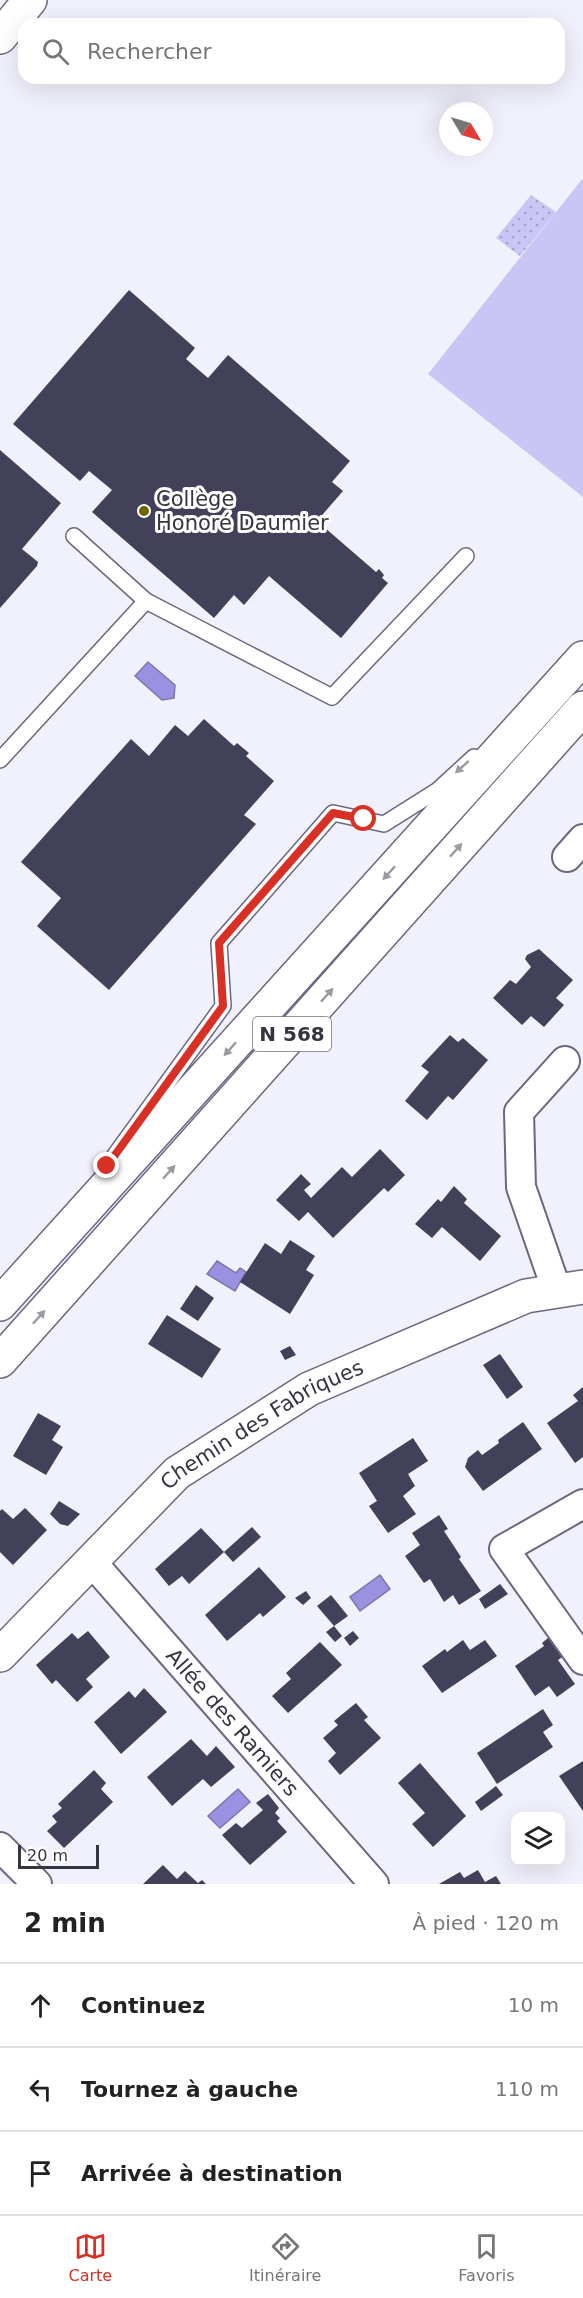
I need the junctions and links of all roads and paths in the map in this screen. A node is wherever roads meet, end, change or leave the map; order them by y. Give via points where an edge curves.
1 (30, 0) edge
2 (0, 37) edge
3 (74, 536) dead end
4 (466, 556) dead end
5 (146, 601) junction
6 (583, 657) edge
7 (583, 708) edge
8 (0, 760) edge
9 (565, 1061) dead end
10 (26, 1276) junction
11 (570, 1289) edge
12 (0, 1304) edge
13 (0, 1361) edge
14 (583, 1504) edge
15 (90, 1560) junction
16 (0, 1655) edge
17 (583, 1660) edge
18 (0, 1847) edge
19 (37, 1884) edge
20 (374, 1884) edge

1 - 2 main road
3 - 5 lane
4 - 5 lane via 332,697
5 - 8 lane
6 -> 10 main road, N 568
6 -> 10 lane via 438,790 384,824 333,813 219,943 223,1006
13 -> 7 main road, N 568
9 - 11 street via 519,1112 521,1187
10 - 12 main road, N 568
11 - 15 main road, Chemin des Fabriques via 526,1296 309,1389 177,1473
14 - 17 street via 504,1549
15 - 16 main road, Chemin des Fabriques
15 - 20 street, Allée des Ramiers
18 - 19 street

